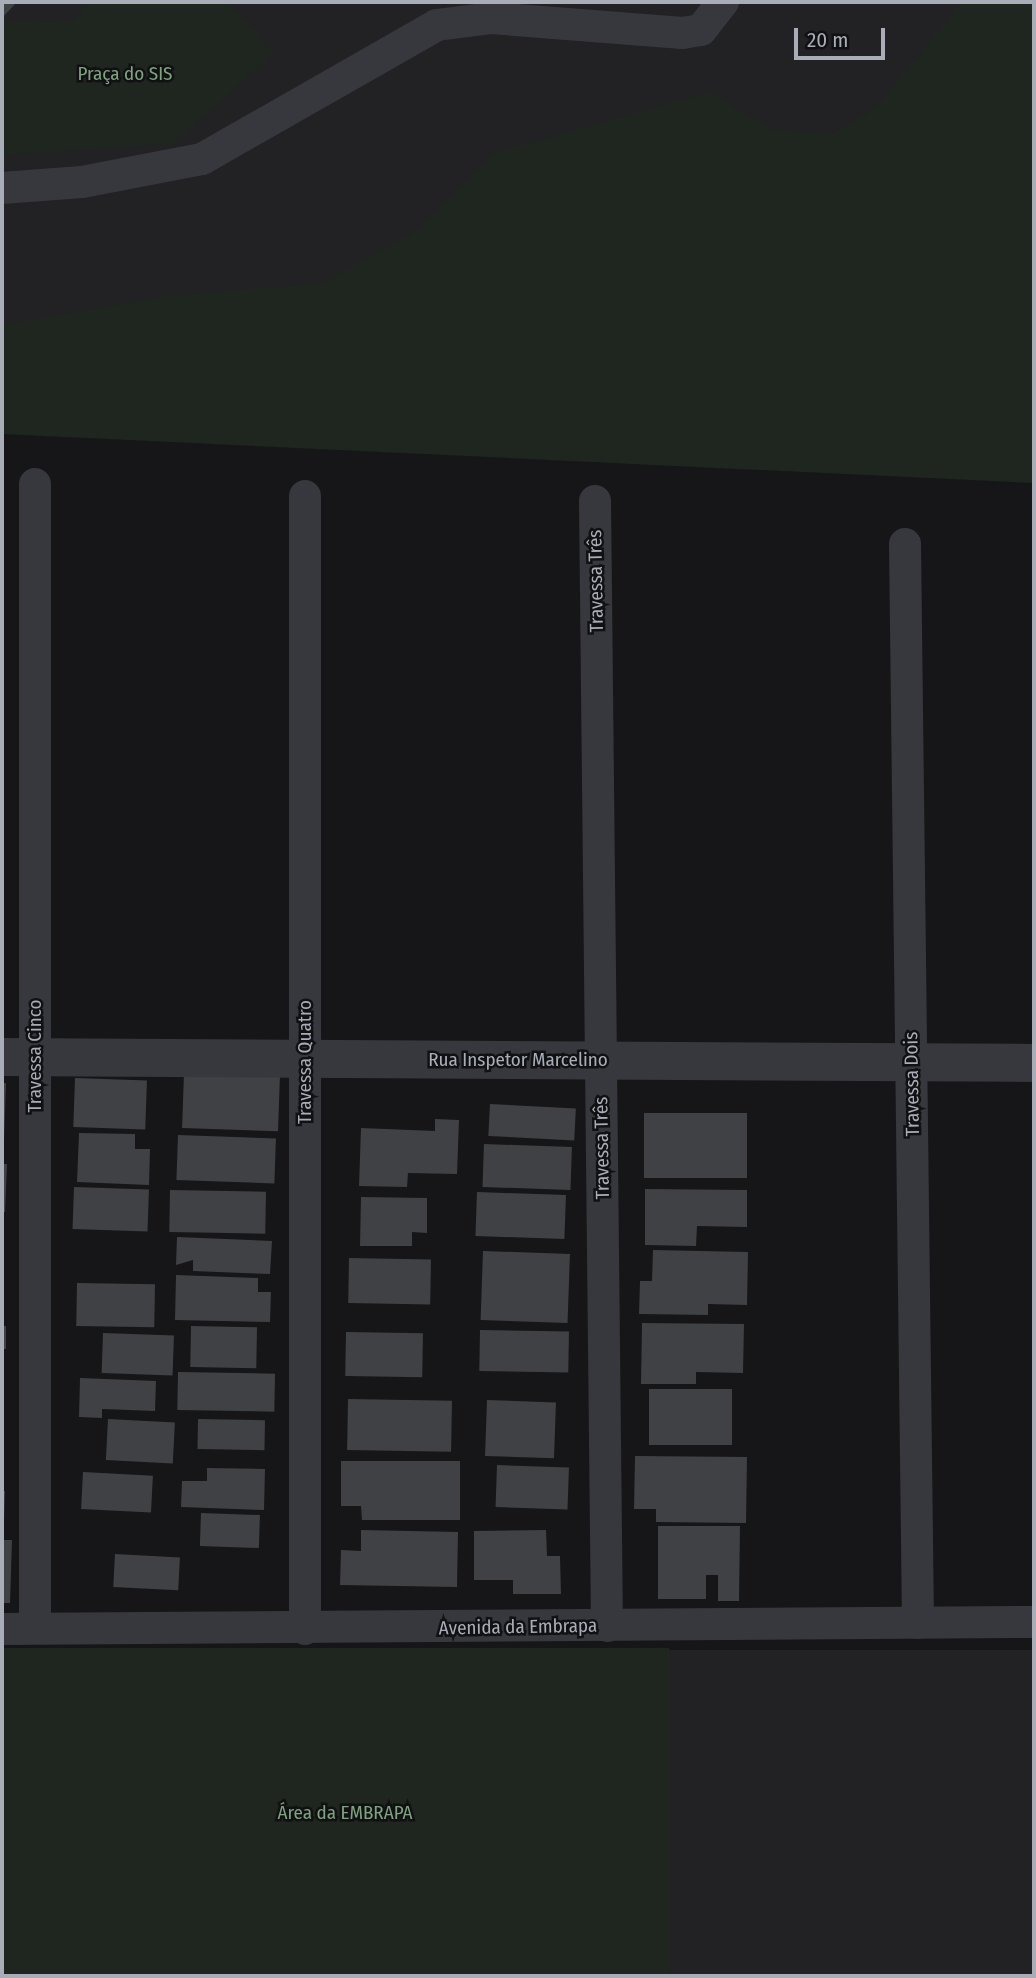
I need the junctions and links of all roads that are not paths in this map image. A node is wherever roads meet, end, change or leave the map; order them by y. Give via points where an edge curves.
1 (723, 2) edge
2 (2, 188) edge
3 (35, 484) dead end
4 (305, 496) dead end
5 (595, 501) dead end
6 (905, 544) dead end
7 (19, 1057) edge
8 (305, 1059) junction
9 (601, 1060) junction
10 (911, 1062) junction
11 (1034, 1063) edge
12 (1034, 1622) edge
13 (918, 1623) junction
14 (607, 1626) junction
15 (35, 1628) junction
16 (2, 1629) edge
17 (305, 1629) junction

1 - 2 street via 701,30 682,33 491,18 437,25 202,159 82,182
3 - 7 street, Travessa Cinco
4 - 8 street, Travessa Quatro
5 - 9 street, Travessa Três
6 - 10 street, Travessa Dois
7 - 8 street, Rua Inspetor Marcelino
7 - 15 street, Travessa Cinco
8 - 9 street, Rua Inspetor Marcelino
8 - 17 street, Travessa Quatro
9 - 10 street, Rua Inspetor Marcelino
9 - 14 street, Travessa Três
10 - 11 street, Rua Inspetor Marcelino
10 - 13 street, Travessa Dois
12 - 13 street, Avenida da Embrapa
13 - 14 street, Avenida da Embrapa
14 - 17 street, Avenida da Embrapa
15 - 16 street, Avenida da Embrapa
15 - 17 street, Avenida da Embrapa

